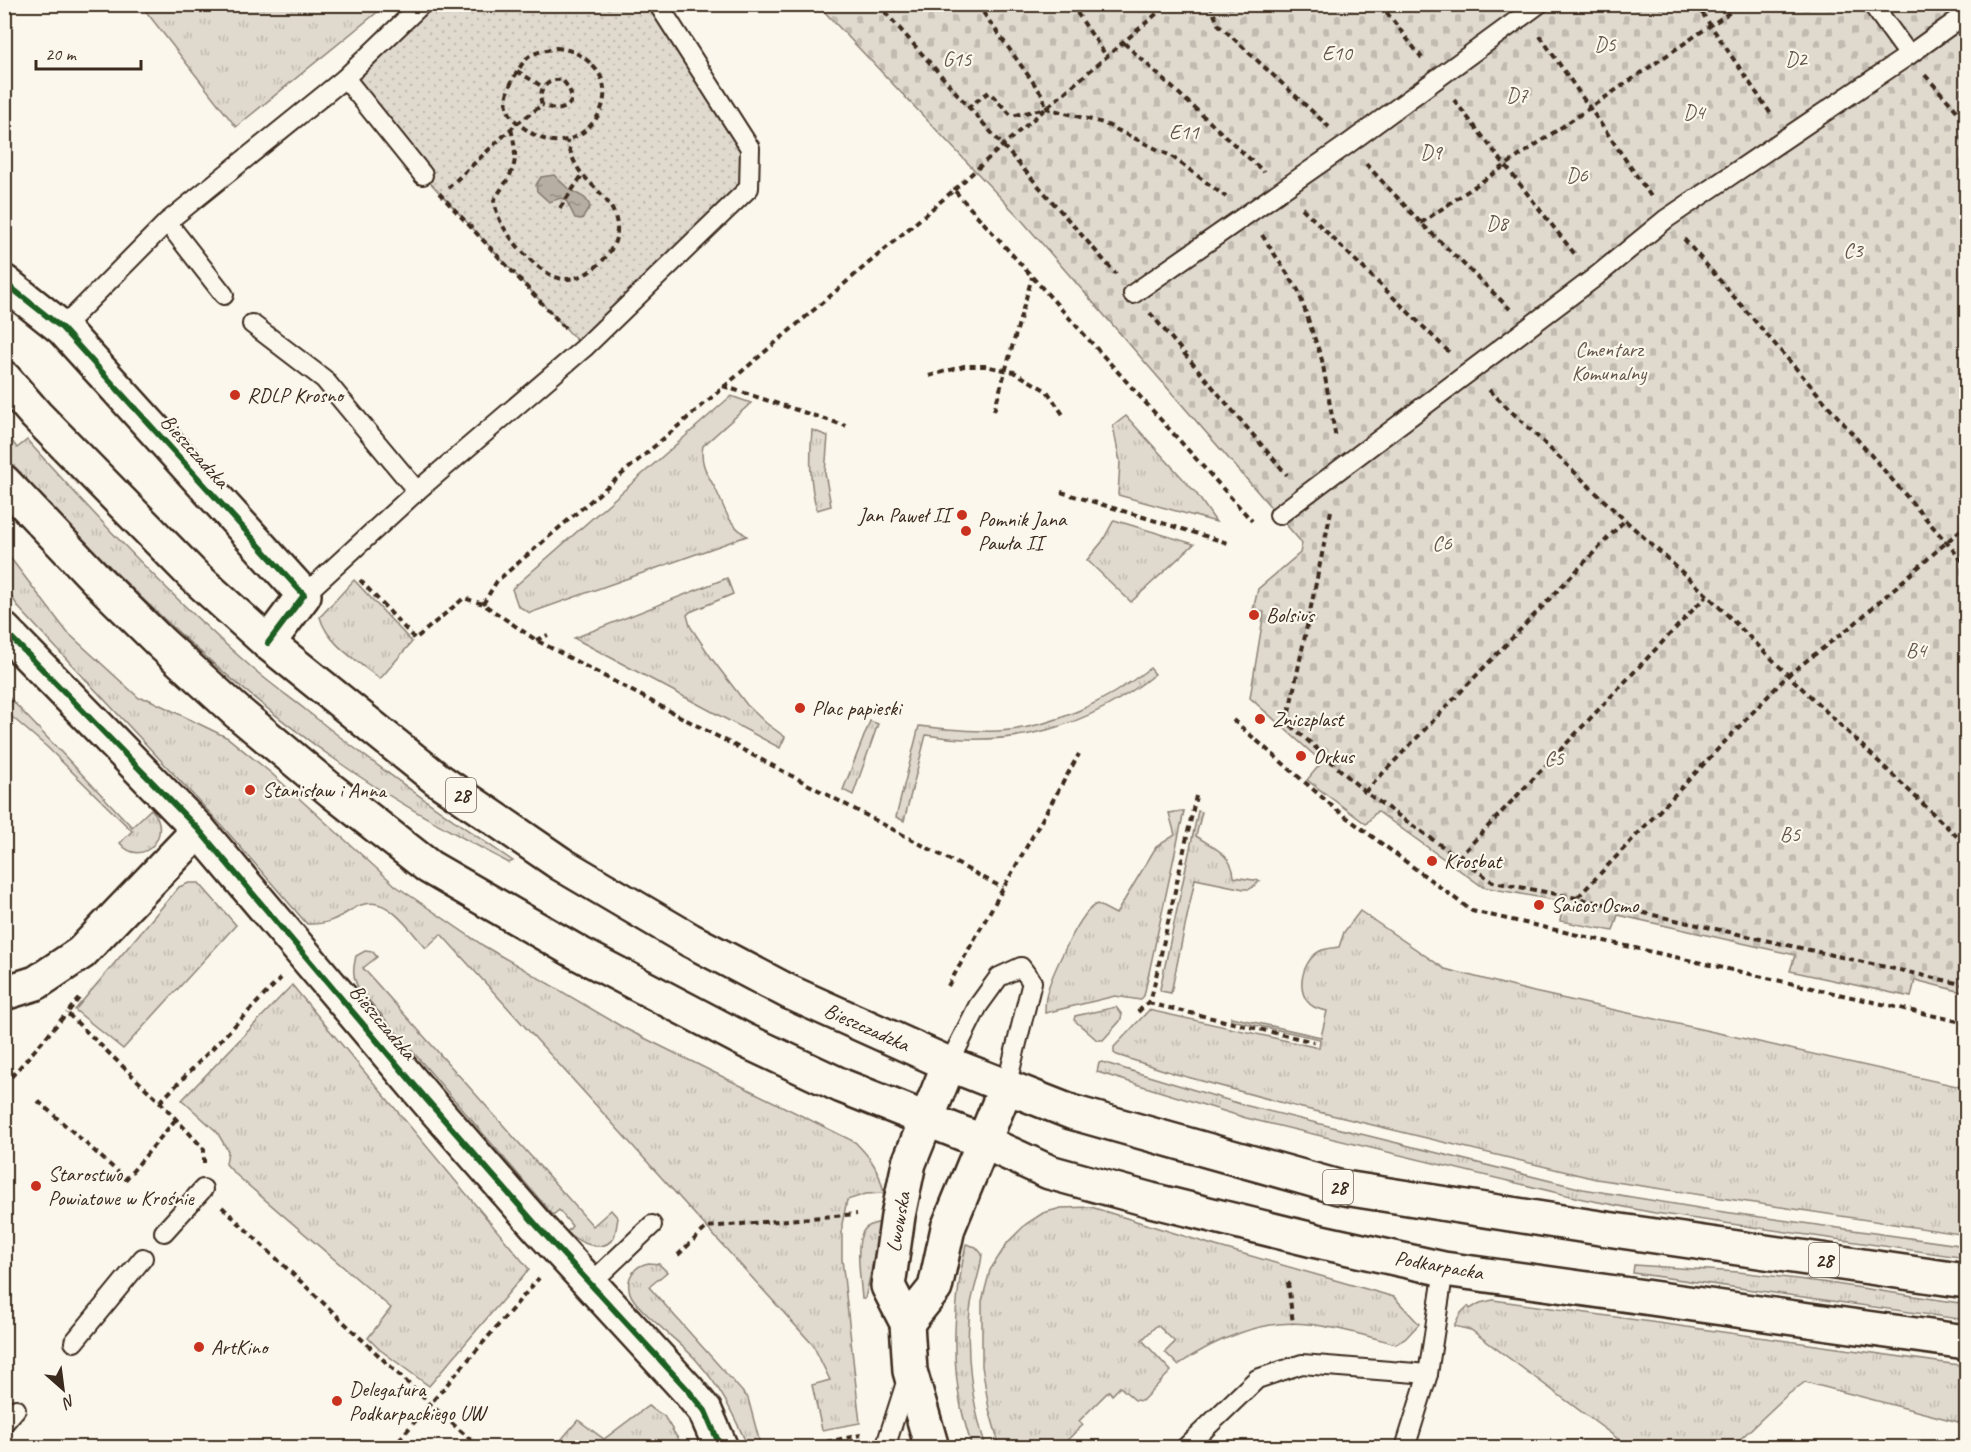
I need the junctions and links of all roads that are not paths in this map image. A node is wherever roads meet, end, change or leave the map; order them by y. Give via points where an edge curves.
1 (422, 4) edge
2 (658, 4) edge
3 (1872, 4) edge
4 (1532, 10) edge
5 (1966, 14) edge
6 (1908, 55) junction
7 (345, 78) junction
8 (423, 175) road end
9 (167, 222) junction
10 (4, 282) edge
11 (1133, 294) road end
12 (224, 295) dead end
13 (252, 324) dead end
14 (62, 328) junction
15 (4, 378) edge
16 (4, 482) edge
17 (417, 491) junction
18 (1279, 515) dead end
19 (304, 595) junction
20 (4, 630) edge
21 (268, 643) junction
22 (199, 830) junction
23 (4, 993) edge
24 (950, 1064) junction
25 (1006, 1087) junction
26 (927, 1120) junction
27 (984, 1142) junction
28 (203, 1189) road end
29 (651, 1226) dead end
30 (164, 1232) dead end
31 (143, 1258) dead end
32 (1444, 1269) junction
33 (1966, 1281) edge
34 (590, 1284) junction
35 (907, 1323) junction
36 (74, 1342) dead end
37 (1966, 1342) edge
38 (910, 1371) junction
39 (1428, 1374) junction
40 (721, 1448) edge
41 (885, 1448) edge
42 (932, 1448) edge
43 (1185, 1448) edge
44 (1406, 1448) edge

1 - 7 lane
2 - 17 lane via 750,148 749,188 584,348
3 - 6 lane
4 - 11 lane
5 - 6 lane
6 - 18 lane via 1666,219 1594,278
7 - 8 lane
7 - 9 lane
9 - 12 lane
9 - 14 lane
10 - 14 main road, Bieszczadzka
13 - 17 lane via 324,379
14 - 19 main road, Bieszczadzka
15 - 21 main road, Bieszczadzka / 28 via 178,560
16 - 26 main road via 100,584 236,711 429,867 580,954 746,1041
17 - 19 lane
19 - 21 main road
20 - 22 main road, Bieszczadzka
21 - 24 main road, Bieszczadzka / 28 via 438,779 561,864 690,940 789,992
22 - 23 main road via 81,953 36,983
22 - 34 main road, Bieszczadzka via 434,1108
24 - 25 main road, Bieszczadzka / 28
24 - 25 lane via 978,1006 999,977 1021,967 1032,982
24 - 26 main road, Lwowska
25 - 27 main road
25 - 33 main road, 28 via 1093,1119 1338,1187
26 - 27 main road, Podkarpacka
26 - 35 main road, Lwowska via 909,1163 888,1286
27 - 32 main road, Podkarpacka via 1049,1172 1317,1241
27 - 35 main road via 948,1228 935,1288
28 - 30 lane
29 - 34 lane
31 - 36 lane
32 - 37 main road, Podkarpacka
32 - 39 lane
34 - 40 main road, Bieszczadzka via 705,1411
35 - 38 main road, Lwowska
38 - 41 lane
38 - 42 main road, Lwowska
39 - 43 lane via 1302,1364 1257,1379
39 - 44 lane

